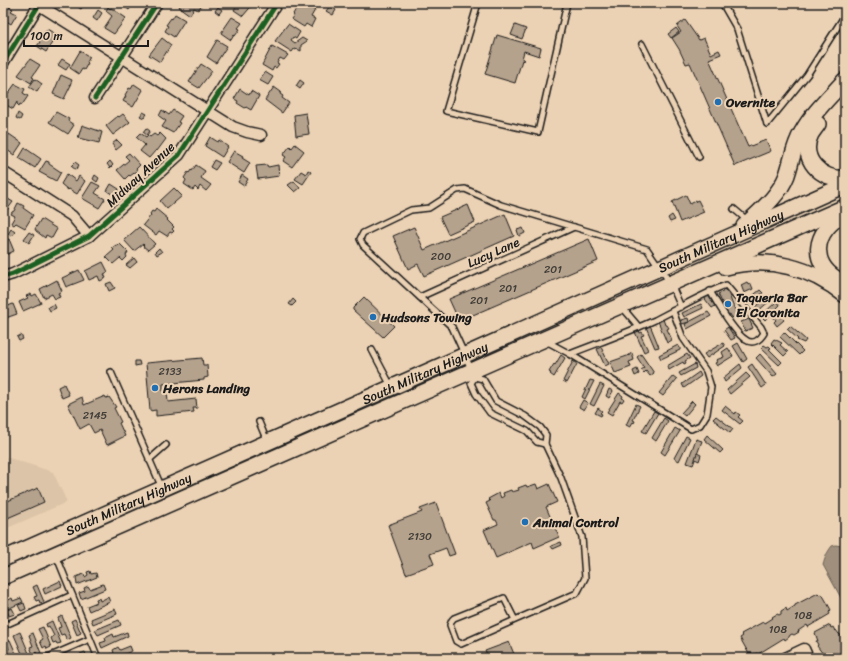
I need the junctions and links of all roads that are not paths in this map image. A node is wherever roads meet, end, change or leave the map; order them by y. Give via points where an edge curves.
1 (157, 3) edge
2 (277, 3) edge
3 (478, 3) edge
4 (568, 3) edge
5 (722, 3) edge
6 (38, 4) edge
7 (845, 15) edge
8 (642, 44) dead end
9 (122, 57) junction
10 (3, 63) edge
11 (845, 80) edge
12 (845, 94) edge
13 (95, 98) dead end
14 (208, 112) junction
15 (262, 135) dead end
16 (699, 157) dead end
17 (3, 172) edge
18 (845, 178) edge
19 (845, 186) edge
20 (845, 207) edge
21 (734, 208) dead end
22 (845, 214) edge
23 (749, 221) junction
24 (574, 227) junction
25 (89, 236) junction
26 (732, 236) junction
27 (659, 268) junction
28 (3, 277) edge
29 (845, 283) edge
30 (672, 284) junction
31 (710, 291) junction
32 (845, 295) edge
33 (420, 297) junction
34 (621, 306) junction
35 (681, 307) junction
36 (673, 311) junction
37 (639, 327) junction
38 (543, 339) junction
39 (372, 350) dead end
40 (570, 354) junction
41 (465, 355) junction
42 (111, 372) dead end
43 (473, 374) junction
44 (391, 388) junction
45 (259, 422) dead end
46 (268, 442) junction
47 (544, 444) junction
48 (166, 445) dead end
49 (150, 460) junction
50 (162, 489) junction
51 (55, 554) junction
52 (3, 559) edge
53 (3, 577) edge
54 (72, 595) junction
55 (515, 620) junction
56 (3, 626) edge
57 (90, 639) junction
58 (46, 658) edge
59 (98, 658) edge
60 (785, 658) edge
61 (808, 658) edge

1 - 9 street
2 - 14 street, Midway Avenue
3 - 4 lane via 446,111 538,132
5 - 7 lane via 737,29 767,124 808,75
6 - 9 street
6 - 10 street
8 - 16 lane
9 - 13 street
9 - 14 street
11 - 23 main road via 802,130 778,191
12 - 18 main road via 811,134 808,144 813,165 820,173
14 - 15 street via 233,127
14 - 25 street, Midway Avenue via 180,155
17 - 25 street via 72,216
19 - 26 main road, South Military Highway
20 - 30 main road, South Military Highway
21 - 23 lane
22 - 29 main road via 836,219 821,235 819,254 826,270
23 - 26 main road
24 - 27 lane via 647,249
24 - 33 lane, Lucy Lane
24 - 33 lane via 501,205 464,189 457,190 429,208 411,210 363,233 360,238 363,245
25 - 28 street, Midway Avenue
26 - 27 main road, South Military Highway
27 - 30 lane
27 - 41 main road, South Military Highway
30 - 32 main road via 738,264 760,262 798,268 827,282
30 - 34 main road, South Military Highway
30 - 35 lane
31 - 31 lane via 726,285 761,327 764,333 760,339 754,342 746,340
31 - 35 lane
33 - 41 lane via 452,327
34 - 37 lane
34 - 38 main road, South Military Highway
35 - 36 lane
36 - 37 lane
36 - 40 lane via 683,338 706,371 711,387 707,414 700,425 691,429
37 - 40 lane
38 - 40 lane
38 - 43 main road, South Military Highway
39 - 44 lane
41 - 43 lane
41 - 44 main road, South Military Highway
42 - 49 lane
43 - 47 lane via 483,379 496,401 525,416 540,428 546,435
43 - 47 lane via 471,383 490,413 527,431 537,442
43 - 51 main road, South Military Highway
44 - 46 main road, South Military Highway
45 - 46 lane
46 - 50 main road, South Military Highway
47 - 55 lane via 561,478 582,537 585,578 577,593
48 - 49 lane
49 - 50 lane
50 - 52 main road, South Military Highway
51 - 53 main road, South Military Highway
51 - 54 lane
54 - 56 lane
54 - 57 lane
55 - 55 lane via 504,598 454,618 450,625 456,641 461,644
57 - 58 lane
57 - 59 lane
60 - 61 street via 804,649

